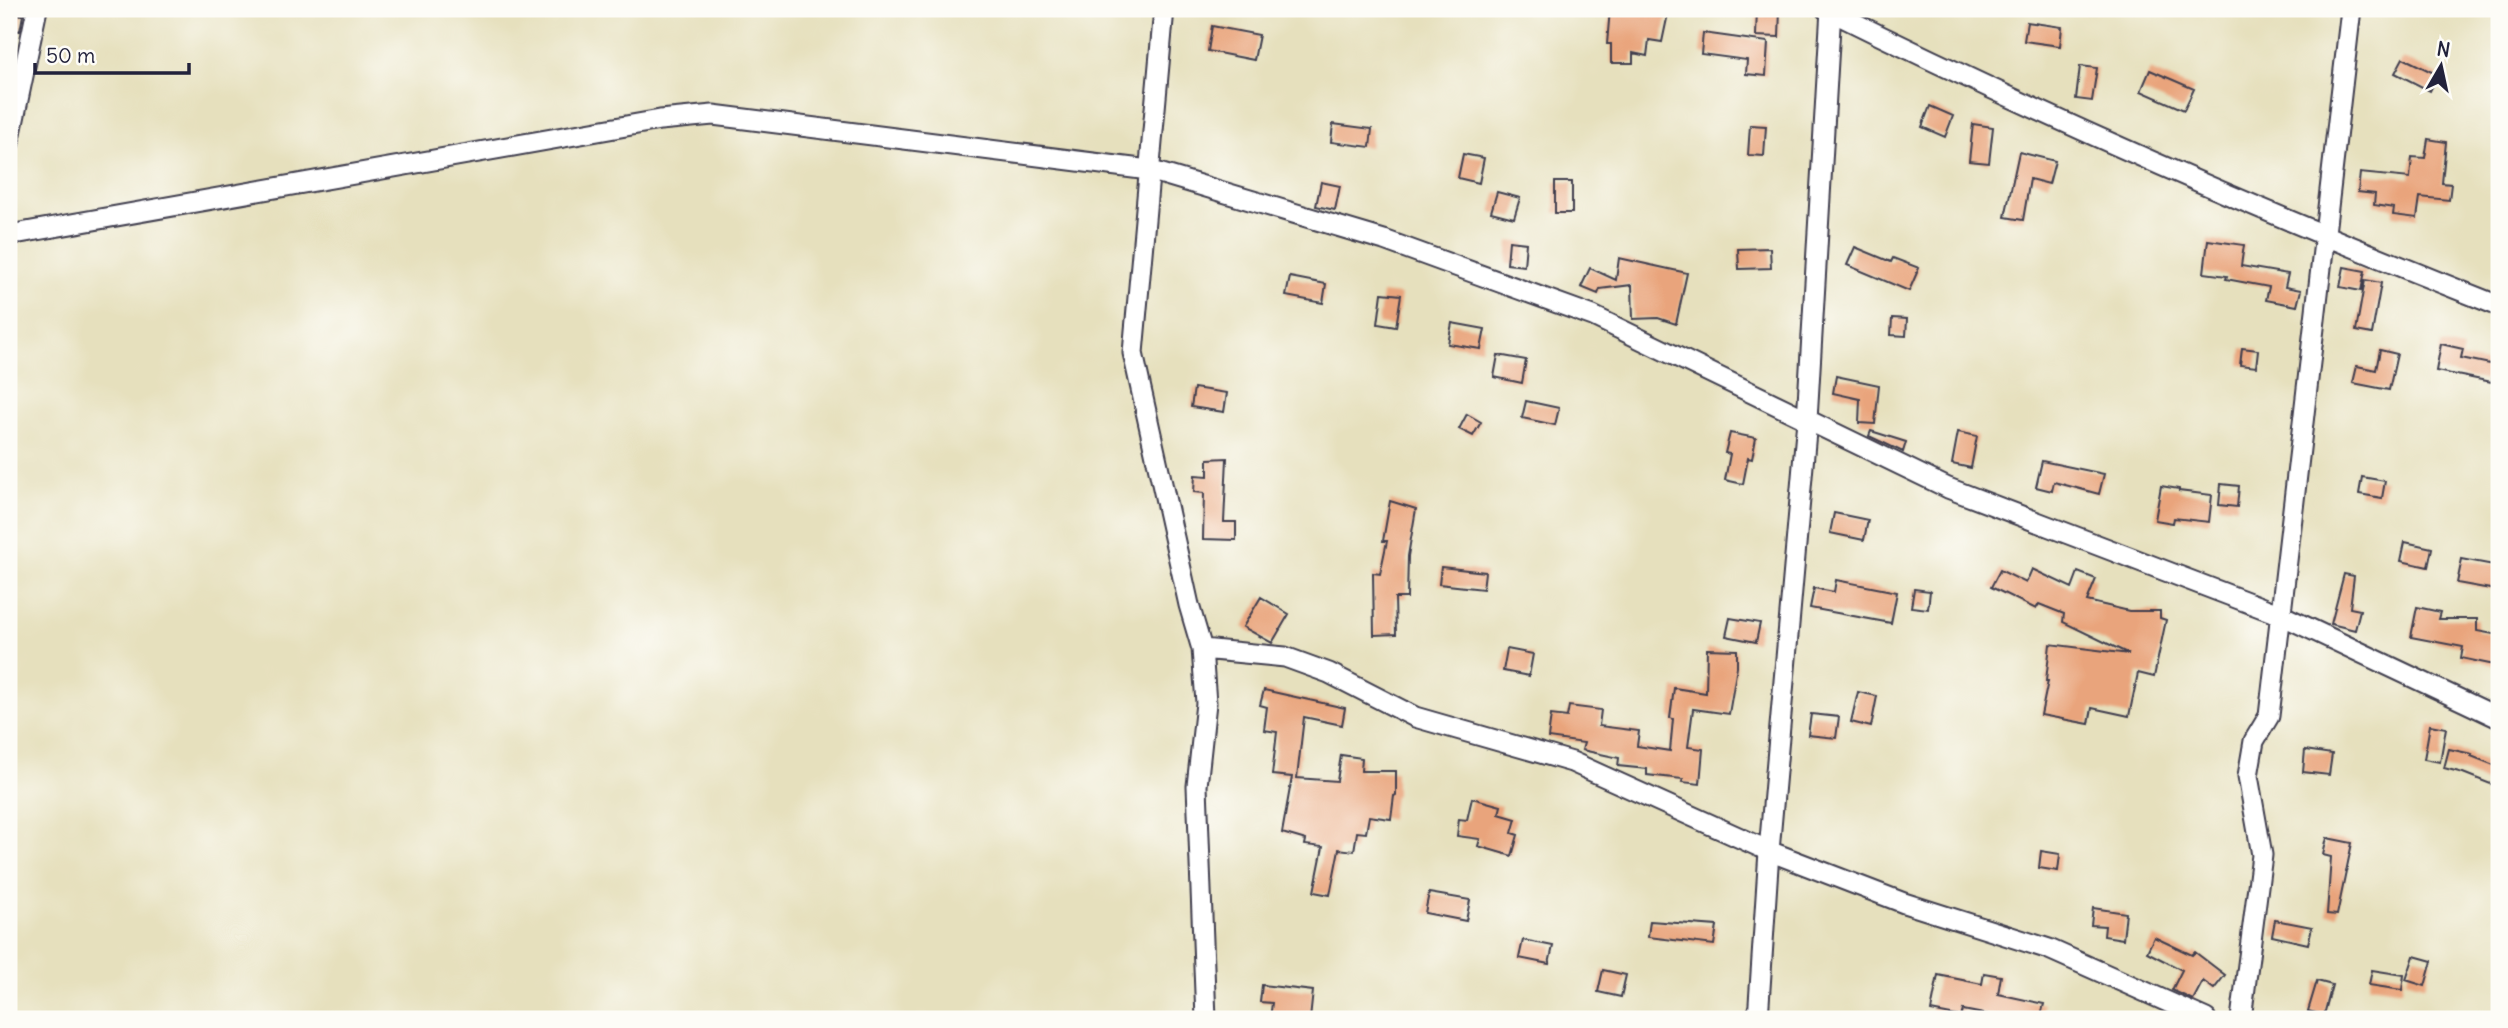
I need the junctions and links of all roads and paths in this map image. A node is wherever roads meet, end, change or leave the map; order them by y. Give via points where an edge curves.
1 (37, 9) edge
2 (1164, 9) edge
3 (2351, 9) edge
4 (1829, 10) edge
5 (9, 143) edge
6 (1149, 170) junction
7 (9, 235) edge
8 (2326, 237) junction
9 (2499, 306) edge
10 (1807, 420) junction
11 (2281, 615) junction
12 (1202, 649) junction
13 (2499, 718) edge
14 (1769, 851) junction
15 (1206, 1019) edge
16 (1758, 1019) edge
17 (2206, 1019) edge
18 (2241, 1019) edge

1 - 5 street
2 - 6 street
3 - 8 street
4 - 8 street via 1962,76
4 - 10 street
6 - 7 street via 713,115 660,120
6 - 10 street via 1384,240 1593,316
6 - 12 street via 1133,353
8 - 9 street
8 - 11 street
10 - 11 street via 1948,488
10 - 14 street
11 - 13 street
11 - 18 street via 2269,716 2255,741 2248,775 2262,855
12 - 14 street via 1285,657 1329,673 1415,717 1572,762
12 - 15 street via 1206,704 1197,786
14 - 16 street
14 - 17 street via 1904,903 2049,950

